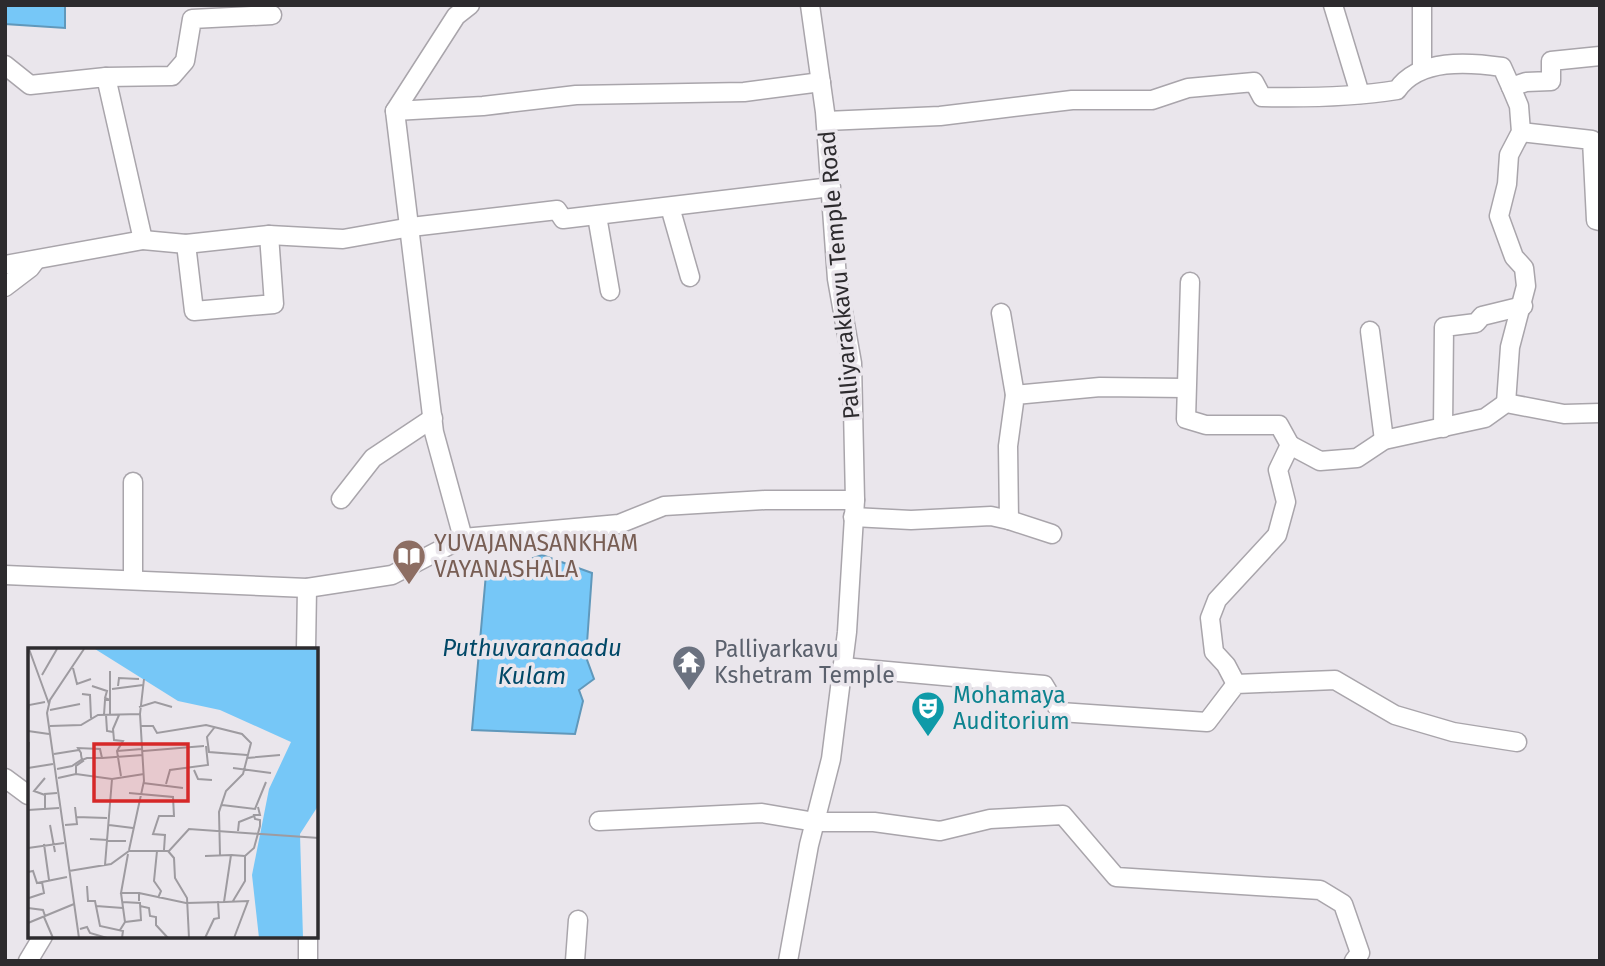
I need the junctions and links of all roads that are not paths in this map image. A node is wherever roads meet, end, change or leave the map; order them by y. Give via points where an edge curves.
1 (470, 5) edge
2 (810, 5) edge
3 (1333, 5) edge
4 (1422, 5) edge
5 (272, 15) dead end
6 (1600, 56) edge
7 (5, 65) edge
8 (1422, 69) junction
9 (106, 77) junction
10 (821, 82) junction
11 (1511, 87) junction
12 (1360, 94) junction
13 (395, 111) junction
14 (826, 121) junction
15 (1521, 132) junction
16 (831, 187) junction
17 (670, 207) junction
18 (597, 216) junction
19 (1600, 221) edge
20 (411, 227) junction
21 (269, 235) junction
22 (144, 240) junction
23 (186, 244) junction
24 (36, 260) junction
25 (5, 265) edge
26 (690, 277) dead end
27 (1190, 282) dead end
28 (5, 287) edge
29 (610, 291) dead end
30 (1523, 306) junction
31 (1001, 313) dead end
32 (1370, 331) dead end
33 (1185, 388) junction
34 (1015, 395) junction
35 (1506, 403) junction
36 (1600, 413) edge
37 (433, 418) junction
38 (1443, 428) junction
39 (1384, 440) junction
40 (1290, 445) junction
41 (133, 482) dead end
42 (341, 499) dead end
43 (854, 509) junction
44 (1010, 520) junction
45 (1052, 534) dead end
46 (463, 538) junction
47 (5, 575) edge
48 (133, 580) junction
49 (307, 588) junction
50 (306, 648) edge
51 (843, 667) junction
52 (1236, 684) junction
53 (1517, 742) dead end
54 (5, 778) edge
55 (28, 795) dead end
56 (599, 821) dead end
57 (815, 822) junction
58 (578, 920) dead end
59 (42, 938) edge
60 (308, 938) edge
61 (28, 961) edge
62 (308, 961) edge
63 (575, 961) edge
64 (788, 961) edge
65 (1354, 961) edge

1 - 13 street via 456,16
2 - 10 street, Palliyarakkavu Temple Road
3 - 12 street
4 - 8 street
5 - 9 street via 192,19 185,61 172,76
6 - 11 street via 1550,61 1550,80
7 - 9 street via 30,85
8 - 11 street via 1474,63 1502,67
8 - 12 street via 1405,79 1398,90
9 - 22 street
10 - 13 street via 744,92 576,95
10 - 14 street, Palliyarakkavu Temple Road
11 - 15 street via 1519,106
12 - 14 street via 1262,97 1254,82 1188,89 1152,100 1072,100 940,116
13 - 20 street
14 - 16 street, Palliyarakkavu Temple Road
15 - 19 street via 1592,140 1596,220
15 - 30 street via 1509,155 1499,216 1514,257 1524,268
16 - 17 street
16 - 43 street, Palliyarakkavu Temple Road via 837,279 852,363
17 - 18 street
17 - 26 street
18 - 20 street via 563,219 557,210
18 - 29 street
20 - 21 street via 343,239
20 - 37 street
21 - 23 street
21 - 23 street via 274,304 194,311
22 - 23 street
22 - 24 street
24 - 25 street
24 - 28 street
27 - 33 street
30 - 35 street via 1510,347
30 - 38 street via 1482,316 1476,323 1444,327
31 - 34 street
32 - 39 street
33 - 34 street via 1100,387
33 - 40 street via 1186,419 1206,425 1279,425
34 - 44 street via 1008,446
35 - 36 street via 1564,414
35 - 38 street via 1485,418
37 - 42 street via 373,458
37 - 46 street
38 - 39 street
39 - 40 street via 1357,458 1320,461
40 - 52 street via 1278,470 1286,502 1277,535 1217,600 1210,618 1214,652
41 - 48 street
43 - 44 street via 911,520 991,516
43 - 46 street via 765,500 664,506 619,524
43 - 51 street, Palliyarakkavu Temple Road
44 - 45 street
46 - 49 street via 393,575
47 - 48 street
48 - 49 street
49 - 50 street
51 - 52 street via 1044,685 1059,712 1207,722
51 - 57 street, Palliyarakkavu Temple Road via 831,759
52 - 53 street via 1335,680 1395,715 1453,732
54 - 55 street
56 - 57 street via 762,813
57 - 64 street, Palliyarakkavu Temple Road
57 - 65 street via 874,822 940,831 990,819 1063,815 1116,877 1320,890 1343,904 1360,953
58 - 63 street
59 - 61 street
60 - 62 street

